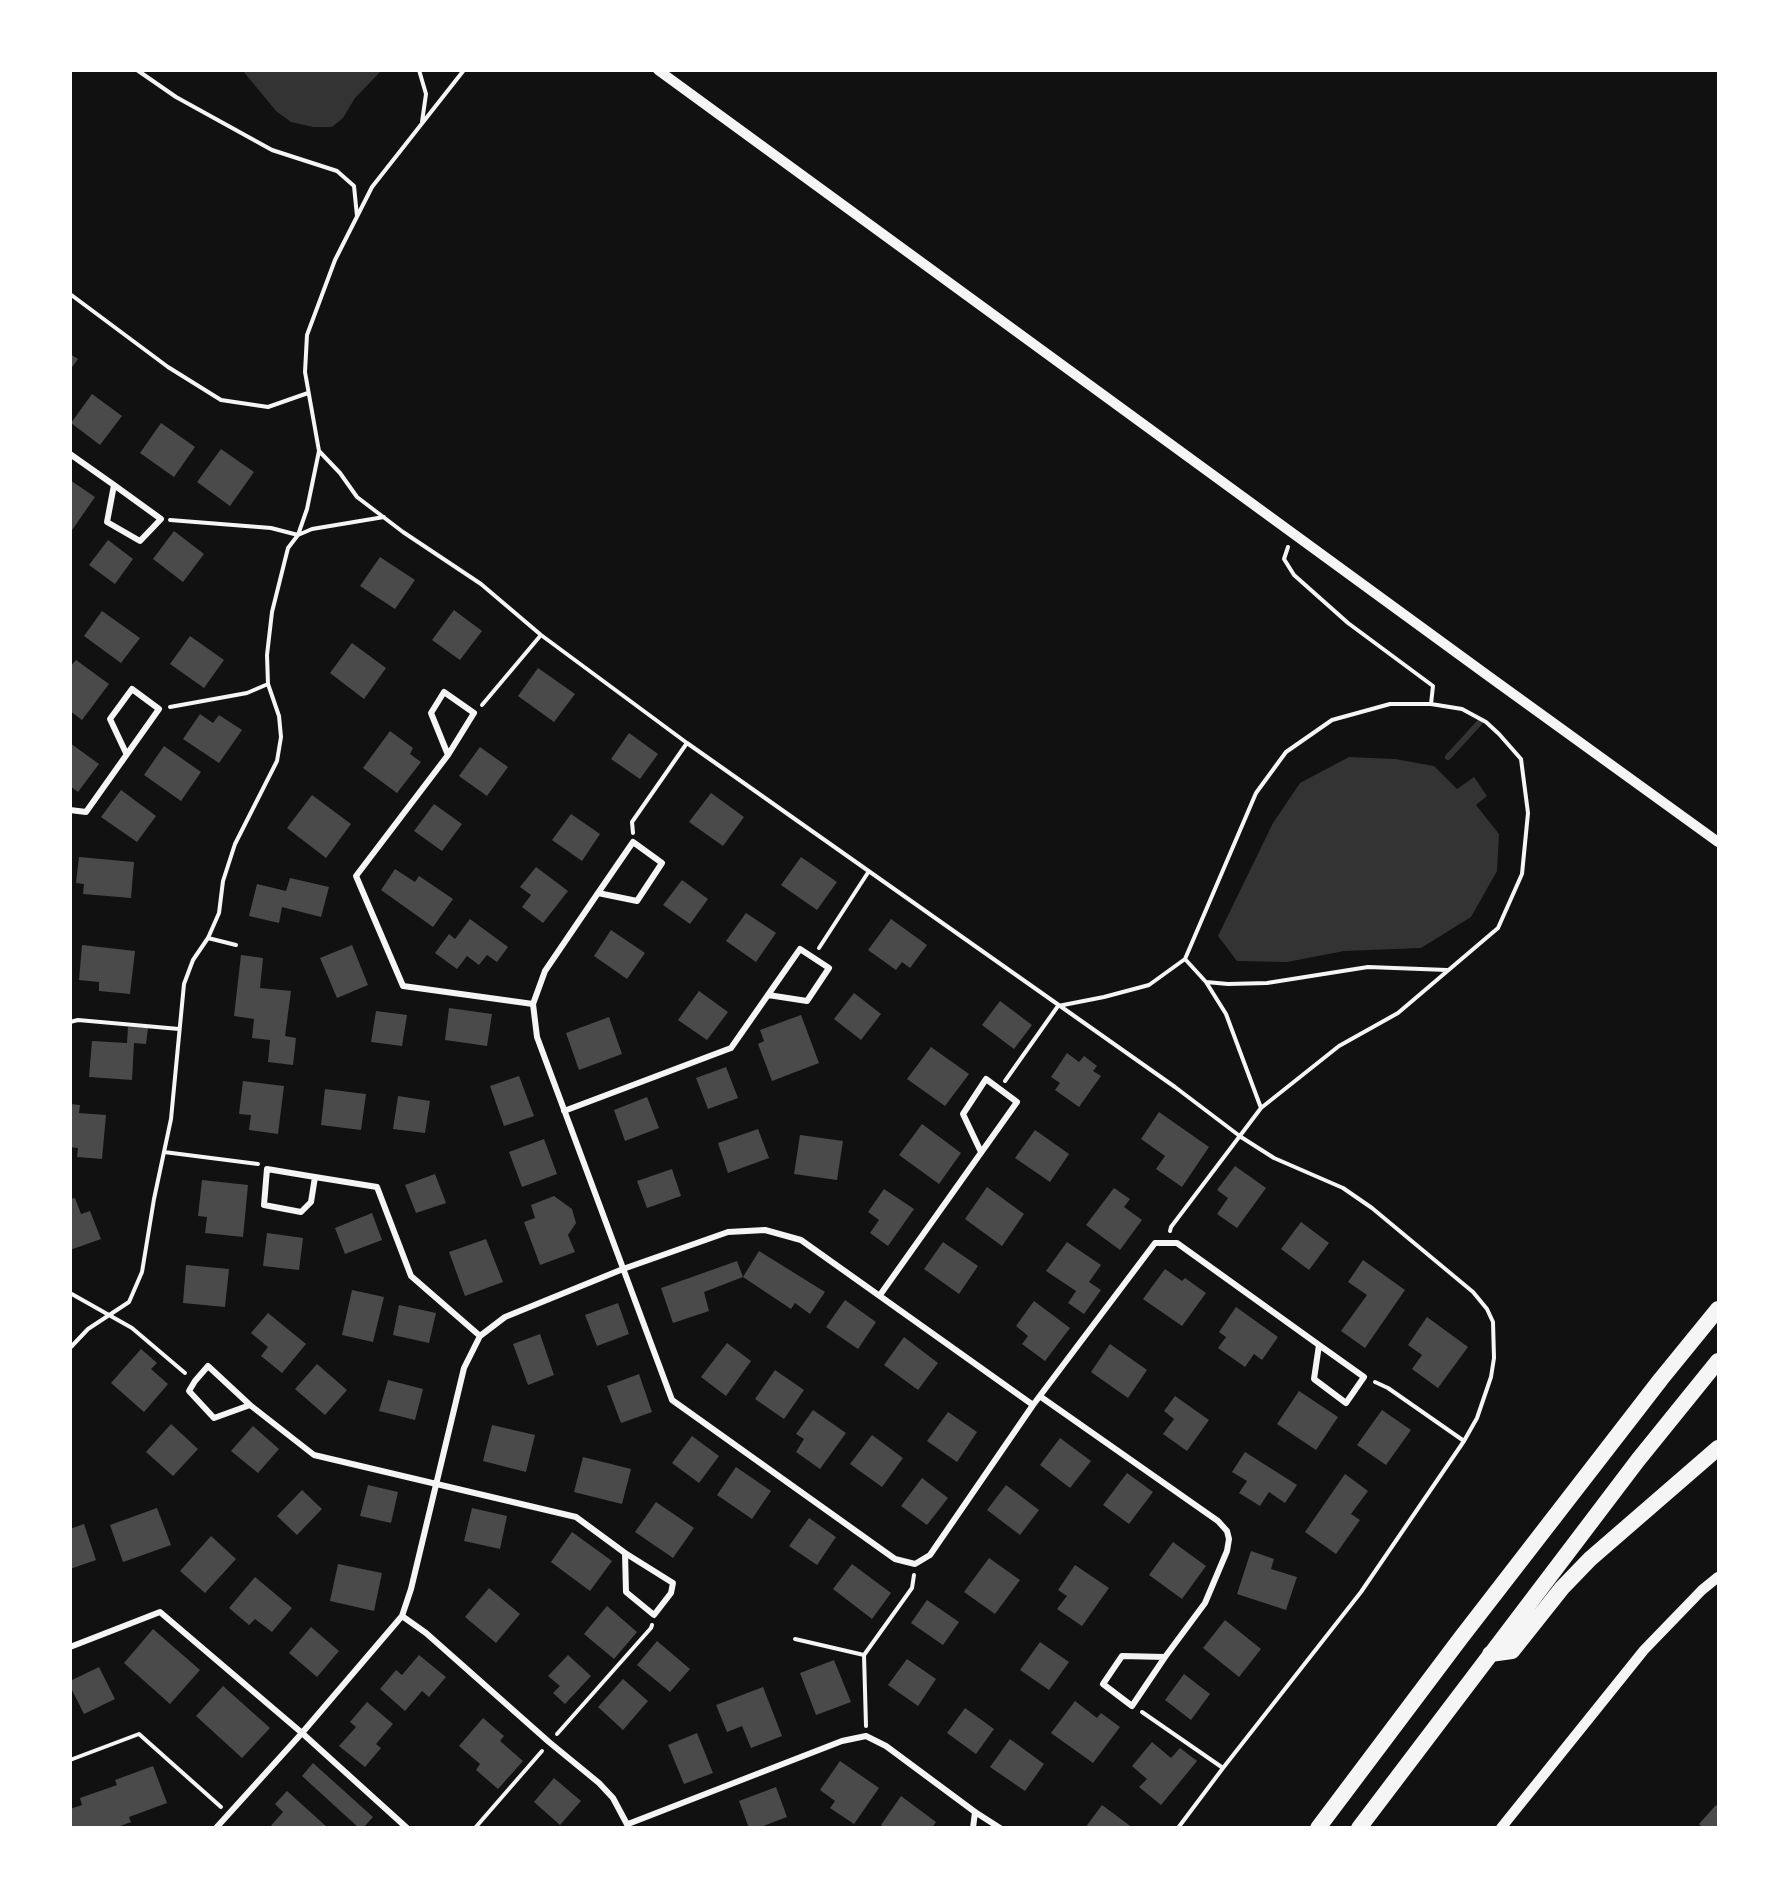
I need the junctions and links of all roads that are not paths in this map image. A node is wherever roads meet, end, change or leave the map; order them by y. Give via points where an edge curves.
1 (658, 70) edge
2 (70, 454) edge
3 (114, 485) junction
4 (126, 753) junction
5 (448, 755) junction
6 (70, 810) edge
7 (1719, 842) edge
8 (598, 893) junction
9 (768, 995) junction
10 (533, 1004) junction
11 (564, 1111) junction
12 (981, 1152) junction
13 (315, 1177) junction
14 (623, 1269) junction
15 (880, 1294) junction
16 (1719, 1309) edge
17 (480, 1336) junction
18 (1319, 1345) junction
19 (1719, 1361) edge
20 (1041, 1397) junction
21 (250, 1405) junction
22 (1033, 1405) junction
23 (1719, 1448) edge
24 (436, 1484) junction
25 (625, 1553) junction
26 (1719, 1577) edge
27 (402, 1616) junction
28 (70, 1647) edge
29 (1490, 1654) junction
30 (1165, 1657) junction
31 (302, 1734) junction
32 (975, 1812) junction
33 (628, 1826) edge
34 (216, 1827) edge
35 (407, 1827) edge
36 (973, 1827) edge
37 (999, 1827) edge
38 (1318, 1827) edge
39 (1359, 1827) edge
40 (1501, 1827) edge

1 - 7 street
2 - 3 street
3 - 3 street via 161,519 140,541 107,522
4 - 4 street via 159,709 132,689 110,719
4 - 6 street via 86,812
5 - 5 street via 474,713 444,692 430,713
5 - 10 street via 356,876 403,986
8 - 8 street via 633,842 662,863 637,901
8 - 10 street via 545,970
9 - 9 street via 800,949 829,968 807,1001
9 - 11 street via 731,1048
10 - 11 street via 537,1037
11 - 14 street
12 - 12 street via 1017,1102 986,1079 963,1114
12 - 15 street
13 - 13 street via 267,1169 264,1205 301,1212 311,1202
13 - 17 street via 377,1187 411,1276
14 - 15 street via 728,1232 765,1230 801,1240
14 - 17 street via 505,1317
14 - 22 street via 672,1400 895,1559 915,1564 930,1555
15 - 22 street
16 - 38 highway via 1661,1379
17 - 24 street via 464,1368
18 - 18 street via 1364,1377 1346,1403 1314,1379
18 - 20 street via 1177,1243 1155,1243
19 - 29 highway
20 - 22 street
20 - 30 street via 1227,1531 1227,1551 1205,1603
21 - 21 street via 214,1418 189,1391 208,1366
21 - 24 street via 314,1455
23 - 29 highway via 1590,1559 1512,1651
24 - 25 street via 576,1517
24 - 27 street
25 - 25 street via 673,1583 671,1593 654,1615 626,1592
26 - 40 street via 1668,1623 1637,1658
27 - 31 street
27 - 33 street via 599,1783 613,1798
28 - 31 street via 160,1612
29 - 39 highway
30 - 30 street via 1132,1706 1103,1684 1122,1656
31 - 34 street
31 - 35 street
32 - 33 street via 886,1746 866,1736
32 - 36 street
32 - 37 street

